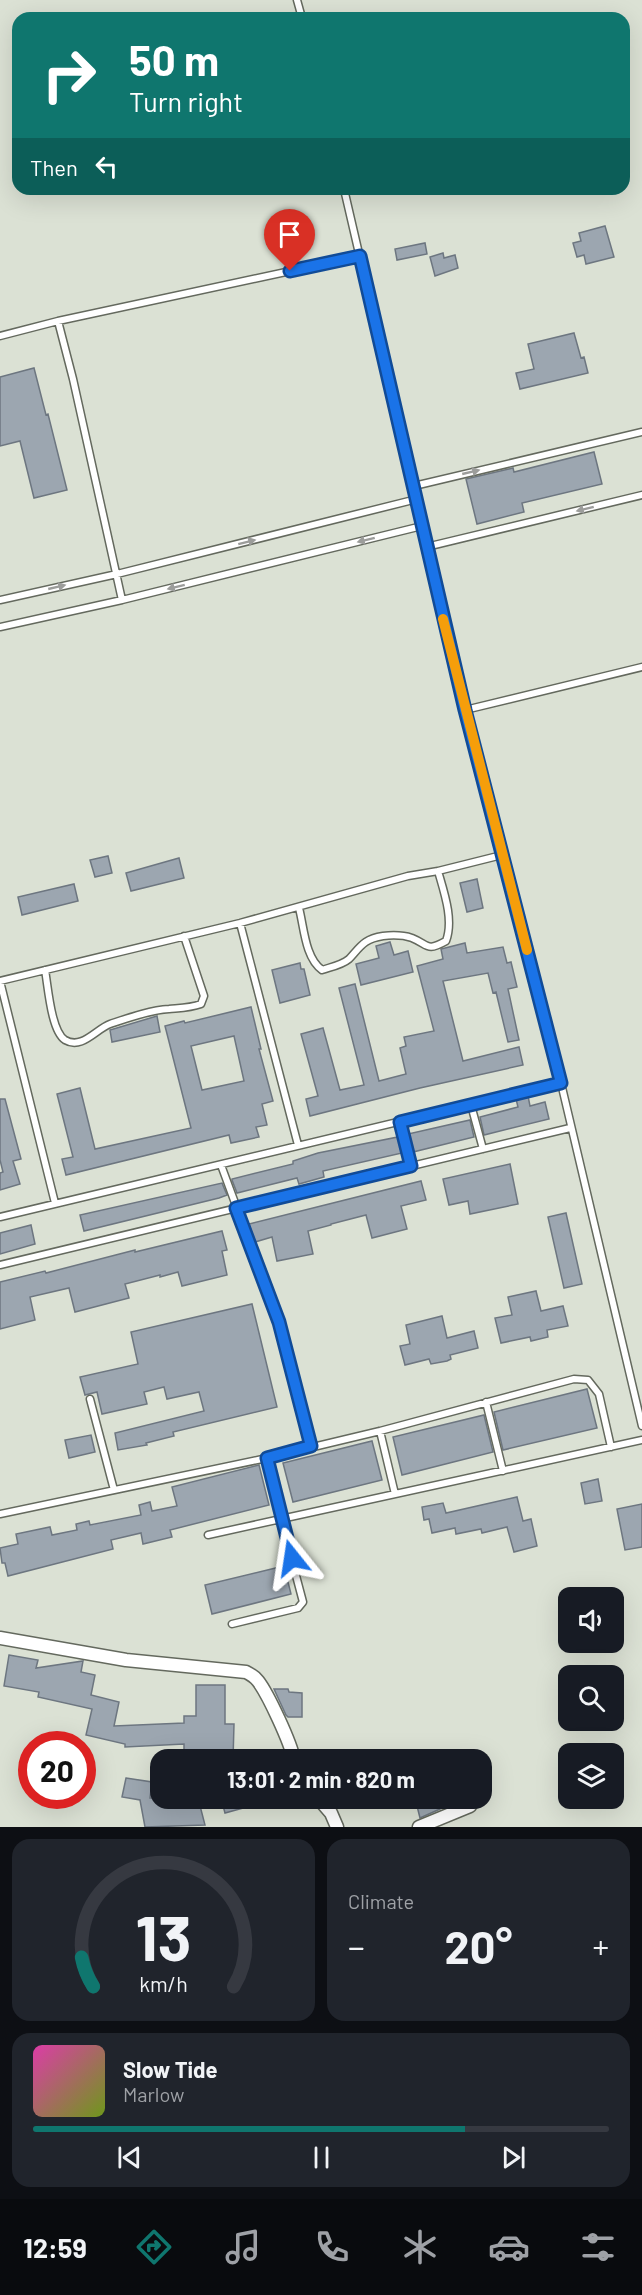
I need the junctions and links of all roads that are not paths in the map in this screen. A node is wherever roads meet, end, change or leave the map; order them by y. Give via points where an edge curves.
1 (345, 195) edge
2 (360, 256) junction
3 (58, 321) junction
4 (0, 336) edge
5 (642, 432) edge
6 (414, 486) junction
7 (642, 497) edge
8 (417, 499) junction
9 (422, 526) junction
10 (426, 547) junction
11 (117, 574) junction
12 (0, 600) edge
13 (122, 600) junction
14 (0, 627) edge
15 (642, 668) edge
16 (465, 710) junction
17 (502, 855) junction
18 (438, 871) junction
19 (299, 908) junction
20 (240, 923) junction
21 (184, 936) junction
22 (45, 970) junction
23 (0, 981) edge
24 (561, 1083) junction
25 (471, 1105) junction
26 (400, 1122) junction
27 (570, 1128) junction
28 (298, 1146) junction
29 (483, 1149) junction
30 (220, 1165) junction
31 (411, 1166) junction
32 (55, 1203) junction
33 (236, 1208) junction
34 (0, 1217) edge
35 (0, 1265) edge
36 (90, 1399) dead end
37 (486, 1402) junction
38 (642, 1426) edge
39 (380, 1431) junction
40 (642, 1440) edge
41 (311, 1446) junction
42 (611, 1447) junction
43 (267, 1458) junction
44 (503, 1472) junction
45 (114, 1490) junction
46 (395, 1494) junction
47 (0, 1514) edge
48 (281, 1519) junction
49 (208, 1535) dead end
50 (232, 1624) dead end
51 (0, 1638) edge
52 (292, 1749) edge
53 (328, 1809) edge
54 (463, 1809) edge
55 (337, 1827) edge
56 (419, 1827) edge

1 - 2 lane
2 - 3 lane
2 - 6 lane
3 - 4 lane
3 - 11 lane
6 -> 5 lane
6 - 8 lane
7 -> 10 lane
8 - 9 lane
11 -> 8 lane
9 - 10 lane
9 -> 13 lane
10 - 16 lane
12 -> 11 lane
11 - 13 lane
13 - 14 lane
15 - 16 lane
16 - 17 lane
17 - 18 lane
17 - 24 lane
18 - 19 lane
18 - 19 lane via 450,932 446,941 437,946 425,947 402,936 384,936 366,941 348,960 322,970 315,965 309,950
19 - 20 lane
20 - 21 lane
20 - 28 lane
21 - 22 lane
21 - 22 lane via 204,996 201,1004 107,1025 91,1038 80,1041 71,1042 56,1031
22 - 23 lane
23 - 32 lane
24 - 25 lane
24 - 27 lane
25 - 26 lane
25 - 29 lane
26 - 28 lane
26 - 31 lane
27 - 29 lane
27 - 38 lane
28 - 30 lane
29 - 31 lane
30 - 32 lane
30 - 33 lane
31 - 33 lane
32 - 34 lane
33 - 35 lane
33 - 41 lane via 279,1322
36 - 45 lane
37 - 39 lane
37 - 42 lane via 574,1378 588,1380 598,1394
37 - 44 lane
39 - 41 lane
39 - 46 lane
40 - 42 lane
41 - 43 lane
42 - 44 lane
43 - 45 lane
43 - 48 lane
44 - 46 lane
45 - 47 lane
46 - 48 lane
48 - 49 lane
48 - 50 lane via 303,1602 298,1608
51 - 52 street via 126,1660 246,1672 258,1681
53 - 55 street
54 - 56 street

